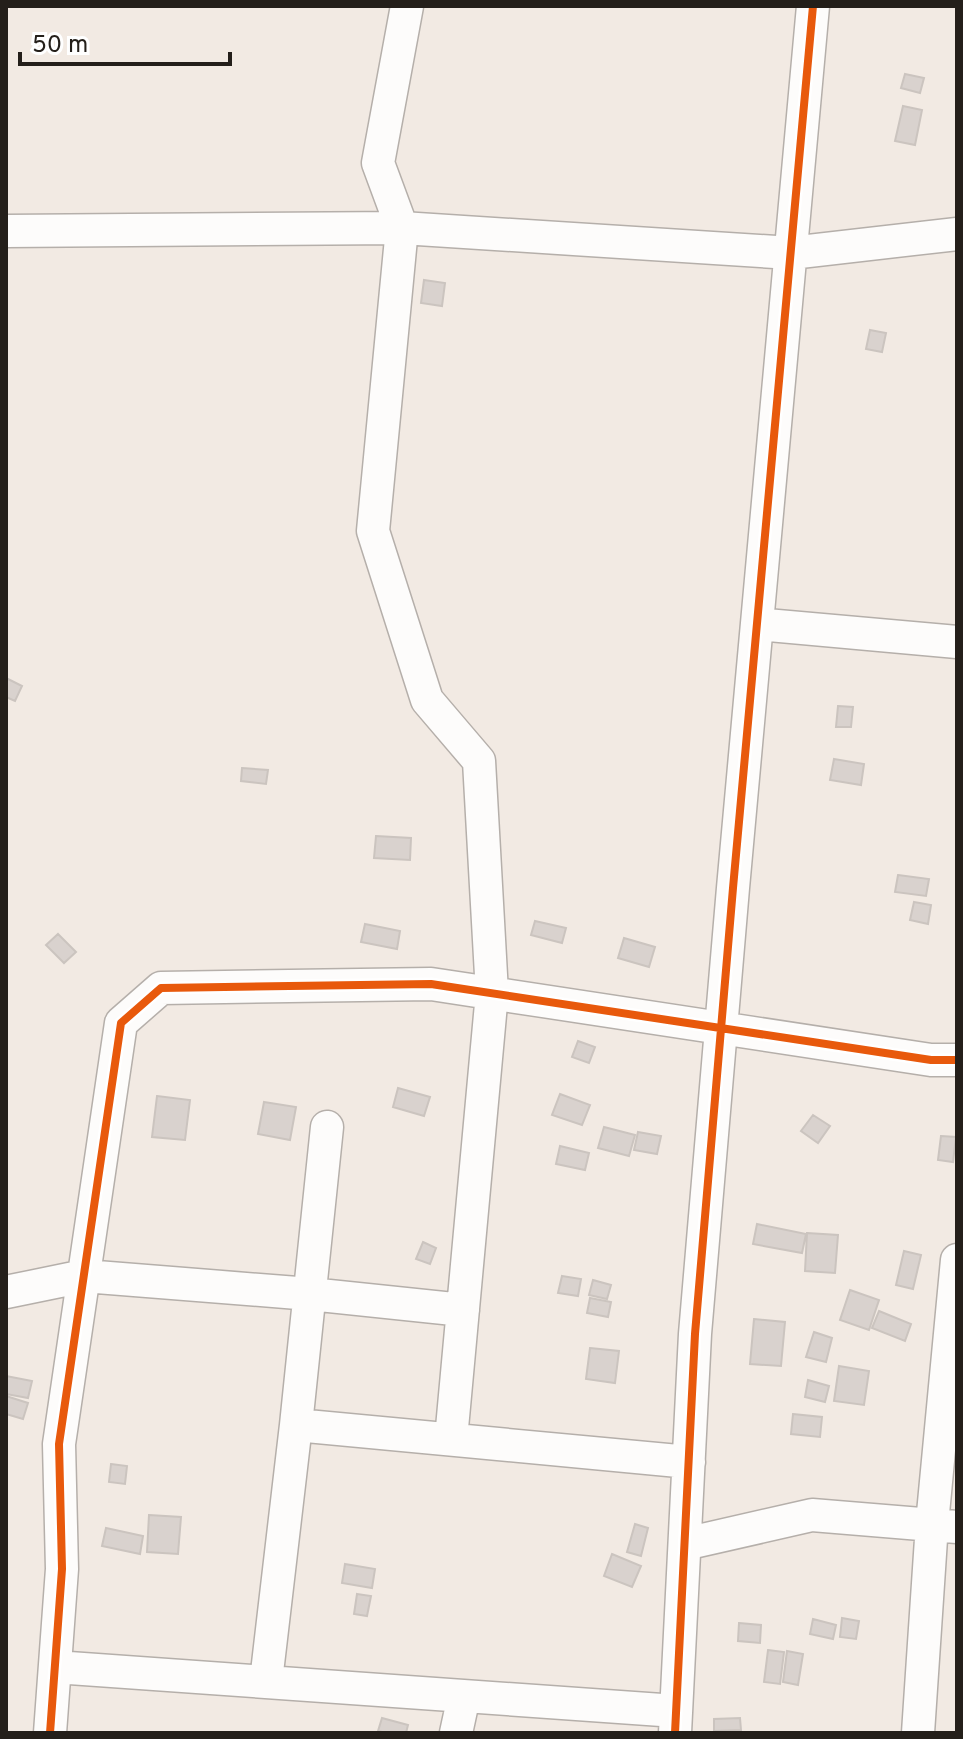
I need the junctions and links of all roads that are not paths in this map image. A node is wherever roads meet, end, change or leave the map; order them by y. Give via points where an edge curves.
1 (407, 6) edge
2 (813, 6) edge
3 (402, 228) junction
4 (6, 231) edge
5 (957, 234) edge
6 (791, 253) junction
7 (757, 624) junction
8 (957, 642) edge
9 (492, 993) junction
10 (721, 1029) junction
11 (957, 1060) edge
12 (327, 1127) dead end
13 (957, 1260) edge
14 (84, 1276) junction
15 (6, 1292) edge
16 (310, 1294) junction
17 (463, 1310) junction
18 (296, 1425) junction
19 (451, 1439) junction
20 (689, 1462) junction
21 (944, 1526) edge
22 (685, 1544) junction
23 (55, 1667) junction
24 (266, 1681) junction
25 (464, 1696) junction
26 (676, 1722) edge
27 (50, 1733) edge
28 (456, 1733) edge
29 (918, 1733) edge

1 - 3 street via 378,163
2 - 6 street
3 - 4 street
3 - 6 street
3 - 9 street via 373,531 427,700 479,761
5 - 6 street
6 - 7 street
7 - 8 street
7 - 10 street
9 - 10 street
9 - 14 street via 431,984 161,988 121,1023
9 - 17 street
10 - 11 street
10 - 20 street
12 - 16 street
13 - 21 street
14 - 15 street
14 - 16 street
14 - 23 street via 59,1444 62,1569
16 - 17 street
16 - 18 street
17 - 19 street
18 - 19 street
18 - 24 street
19 - 20 street
20 - 22 street
21 - 22 street via 812,1515
21 - 29 street
22 - 26 street
23 - 24 street
23 - 27 street
24 - 25 street
25 - 26 street
25 - 28 street

